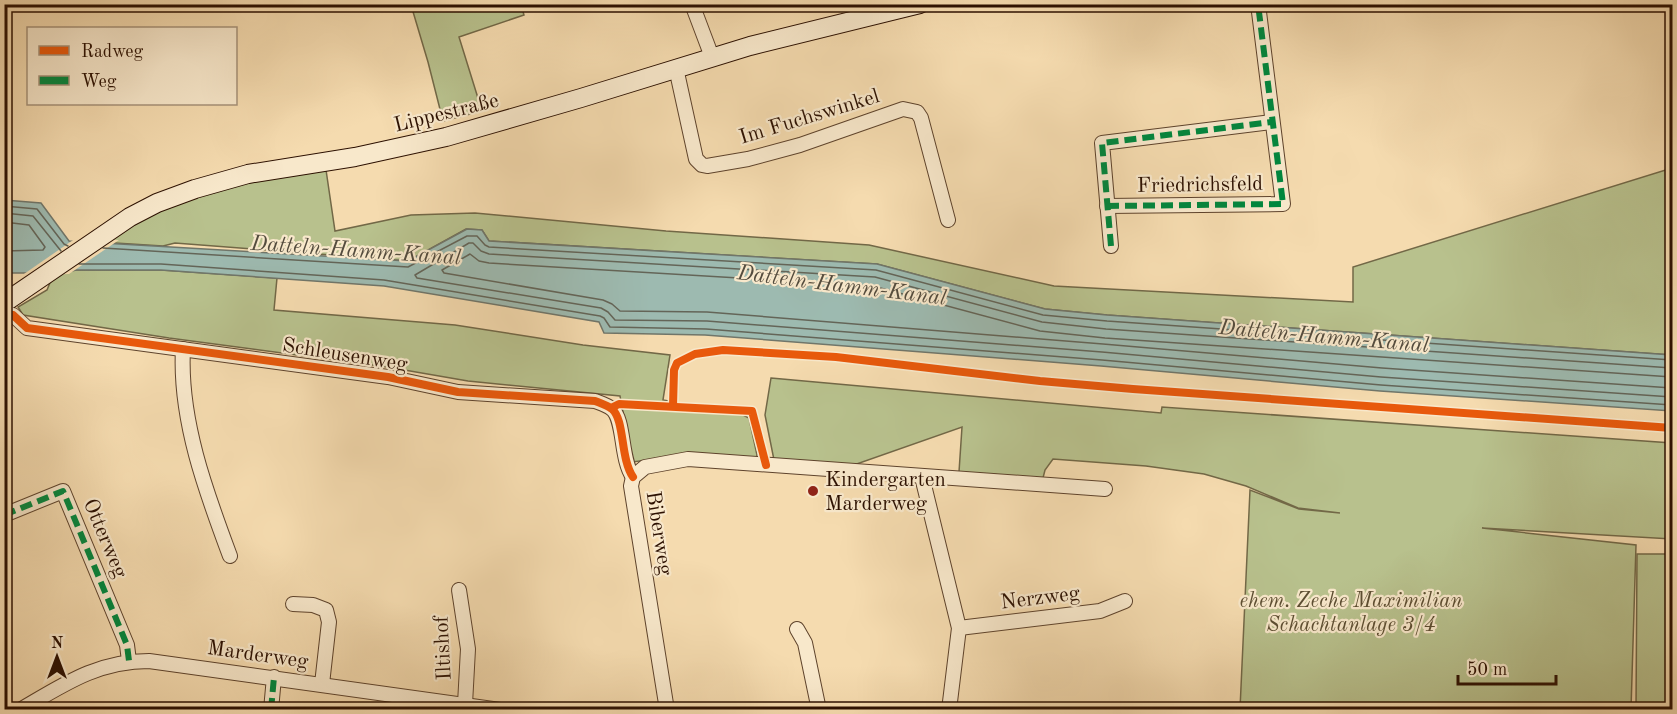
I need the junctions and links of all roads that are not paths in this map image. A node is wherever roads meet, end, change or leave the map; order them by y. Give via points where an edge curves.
1 (692, 4) edge
2 (920, 4) edge
3 (1258, 4) edge
4 (712, 57) junction
5 (676, 68) junction
6 (1272, 122) junction
7 (1107, 206) junction
8 (948, 220) dead end
9 (1111, 246) dead end
10 (4, 303) edge
11 (4, 314) edge
12 (183, 349) junction
13 (633, 477) junction
14 (922, 477) junction
15 (1106, 489) dead end
16 (4, 515) edge
17 (230, 556) dead end
18 (459, 590) dead end
19 (1125, 601) dead end
20 (293, 604) dead end
21 (959, 628) junction
22 (797, 629) dead end
23 (129, 661) junction
24 (274, 678) junction
25 (322, 684) junction
26 (465, 704) junction
27 (20, 710) edge
28 (271, 710) edge
29 (500, 710) edge
30 (667, 710) edge
31 (819, 710) edge
32 (949, 710) edge

1 - 4 street
2 - 4 main road, Lippestraße
3 - 6 street, Friedrichsfeld
4 - 5 main road, Lippestraße
5 - 8 street, Im Fuchswinkel via 696,159 707,166 800,145 903,109 917,112
5 - 10 main road, Lippestraße via 446,137 355,157 280,167 158,203 108,231
6 - 7 street, Friedrichsfeld via 1102,143
6 - 7 street, Friedrichsfeld via 1283,204
7 - 9 street, Friedrichsfeld
11 - 12 street, Schleusenweg via 13,315 27,328
12 - 13 street, Schleusenweg via 388,377 458,392 595,401 617,415 626,467
12 - 17 street via 183,385 196,455
13 - 14 street, Biberweg via 645,467 688,459
13 - 30 street, Biberweg via 631,486
14 - 15 street, Biberweg
14 - 21 street
16 - 23 street, Otterweg via 63,491 127,645
18 - 26 street, Iltishof via 468,649
19 - 21 street, Nerzweg via 1100,611
20 - 25 street via 313,604 326,610 329,622
21 - 32 street
22 - 31 street via 805,644
23 - 24 street, Marderweg
23 - 27 street, Marderweg via 78,676
24 - 25 street, Marderweg
24 - 28 street
25 - 26 street, Marderweg
26 - 29 street, Marderweg

